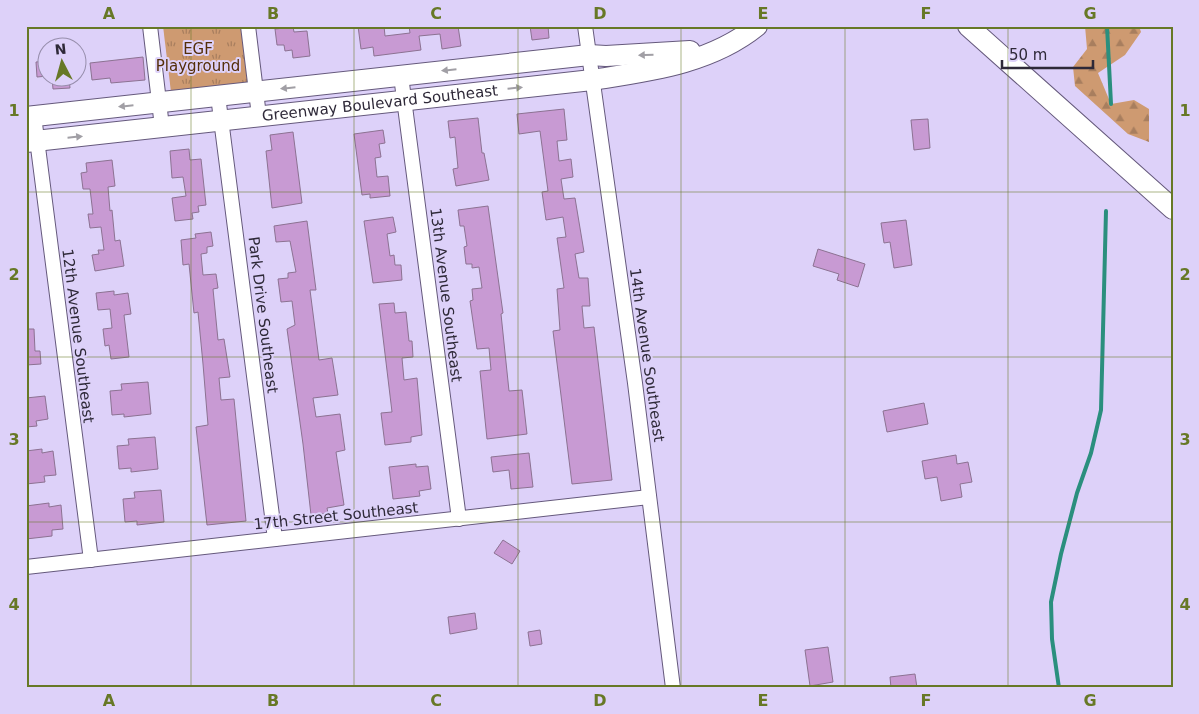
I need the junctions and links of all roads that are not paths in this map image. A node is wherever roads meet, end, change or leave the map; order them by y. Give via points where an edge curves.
1 (150, 26) edge
2 (248, 26) edge
3 (585, 26) edge
4 (757, 26) edge
5 (968, 26) edge
6 (729, 44) junction
7 (589, 55) junction
8 (402, 76) junction
9 (592, 80) junction
10 (256, 92) junction
11 (218, 96) junction
12 (404, 100) junction
13 (159, 102) junction
14 (30, 116) edge
15 (259, 116) junction
16 (222, 121) junction
17 (162, 127) junction
18 (32, 142) edge
19 (1173, 209) edge
20 (649, 497) junction
21 (459, 519) junction
22 (275, 539) junction
23 (91, 560) junction
24 (26, 567) edge
25 (673, 688) edge

1 - 13 street
2 - 10 street
3 - 7 street, 14th Avenue Southeast
4 - 6 street, Greenway Boulevard Southeast
5 - 19 street
6 -> 7 street, Greenway Boulevard Southeast via 675,53
6 - 9 street, Greenway Boulevard Southeast via 688,62
7 -> 8 street, Greenway Boulevard Southeast
7 - 9 street, 14th Avenue Southeast
8 -> 10 street, Greenway Boulevard Southeast
8 - 12 street, 13th Avenue Southeast
12 -> 9 street, Greenway Boulevard Southeast
9 - 20 street, 14th Avenue Southeast
10 - 11 street, Greenway Boulevard Southeast
10 - 15 street
11 - 13 street, Greenway Boulevard Southeast
11 - 16 street, Park Drive Southeast
12 - 15 street, Greenway Boulevard Southeast
12 - 21 street, 13th Avenue Southeast
13 -> 14 street, Greenway Boulevard Southeast
13 - 17 street
14 - 18 street, 12th Avenue Southeast
15 - 16 street, Greenway Boulevard Southeast
16 - 17 street, Greenway Boulevard Southeast
16 - 22 street, Park Drive Southeast
18 -> 17 street, Greenway Boulevard Southeast
18 - 23 street, 12th Avenue Southeast
20 - 21 street, 17th Street Southeast
20 - 25 street, 14th Avenue Southeast
21 - 22 street, 17th Street Southeast
22 - 23 street, 17th Street Southeast
23 - 24 street, 17th Street Southeast

